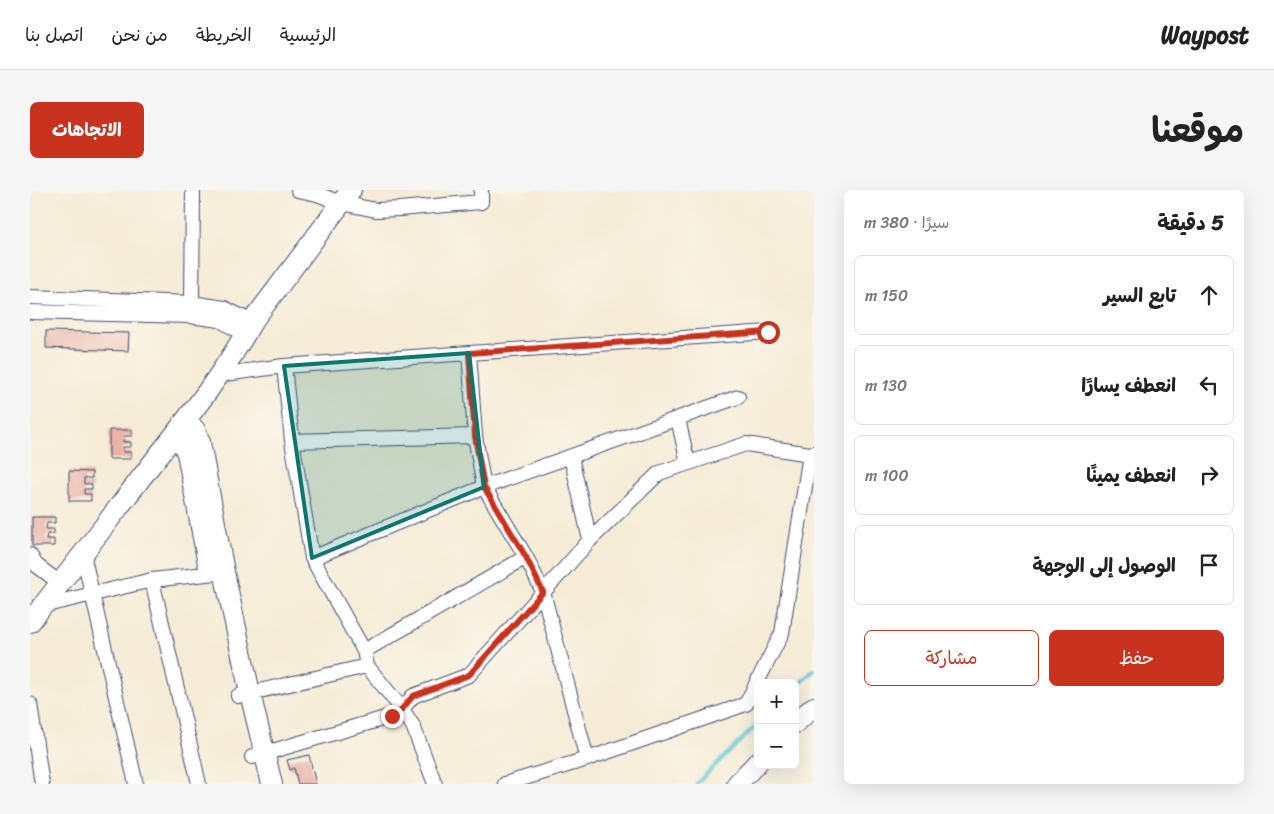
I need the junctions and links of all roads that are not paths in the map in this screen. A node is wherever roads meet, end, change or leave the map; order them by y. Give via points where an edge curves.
1 (193, 190) edge
2 (298, 190) edge
3 (481, 190) edge
4 (346, 197) edge
5 (30, 297) edge
6 (191, 309) junction
7 (30, 313) edge
8 (249, 328) junction
9 (768, 332) dead end
10 (469, 353) junction
11 (284, 366) junction
12 (218, 376) junction
13 (738, 398) dead end
14 (678, 419) junction
15 (181, 427) junction
16 (475, 436) junction
17 (292, 442) junction
18 (812, 453) edge
19 (571, 457) junction
20 (688, 463) junction
21 (484, 487) junction
22 (590, 540) junction
23 (83, 554) junction
24 (30, 555) edge
25 (526, 557) junction
26 (312, 558) junction
27 (217, 573) junction
28 (152, 580) junction
29 (60, 583) junction
30 (543, 592) junction
31 (91, 595) junction
32 (36, 614) edge
33 (364, 651) junction
34 (367, 666) junction
35 (244, 694) junction
36 (30, 704) edge
37 (814, 706) edge
38 (402, 709) junction
39 (799, 719) edge
40 (258, 755) junction
41 (587, 758) junction
42 (754, 766) edge
43 (42, 784) edge
44 (136, 784) edge
45 (199, 784) edge
46 (258, 784) edge
47 (272, 784) edge
48 (435, 784) edge
49 (504, 784) edge
50 (737, 784) edge

1 - 6 street
2 - 4 street
3 - 4 street via 481,202 399,209 376,210
4 - 8 street
5 - 6 street
5 - 7 street
6 - 7 street
6 - 8 street
8 - 12 street
9 - 10 street
10 - 11 street
10 - 16 street
11 - 12 street
11 - 17 street
12 - 15 street
13 - 14 street
14 - 19 street
14 - 20 street
15 - 23 street
15 - 27 street via 195,430 200,442
16 - 17 street
16 - 21 street
17 - 26 street
18 - 20 street via 746,444
18 - 41 street via 782,633 746,704
19 - 21 street
19 - 22 street
20 - 22 street via 660,473
21 - 25 street
21 - 26 street
22 - 30 street
23 - 29 street
23 - 31 street
24 - 29 street via 36,565
25 - 30 street
25 - 33 street
26 - 33 street
27 - 28 street
27 - 35 street
28 - 31 street
28 - 45 street
29 - 32 street
30 - 38 street via 469,675 413,696
30 - 41 street
31 - 32 street
31 - 44 street
33 - 34 street
34 - 35 street
34 - 38 street
35 - 40 street
36 - 43 street
37 - 39 street
38 - 40 street via 392,716
38 - 48 street via 413,726
40 - 46 street
40 - 47 street
41 - 49 street
42 - 50 street

